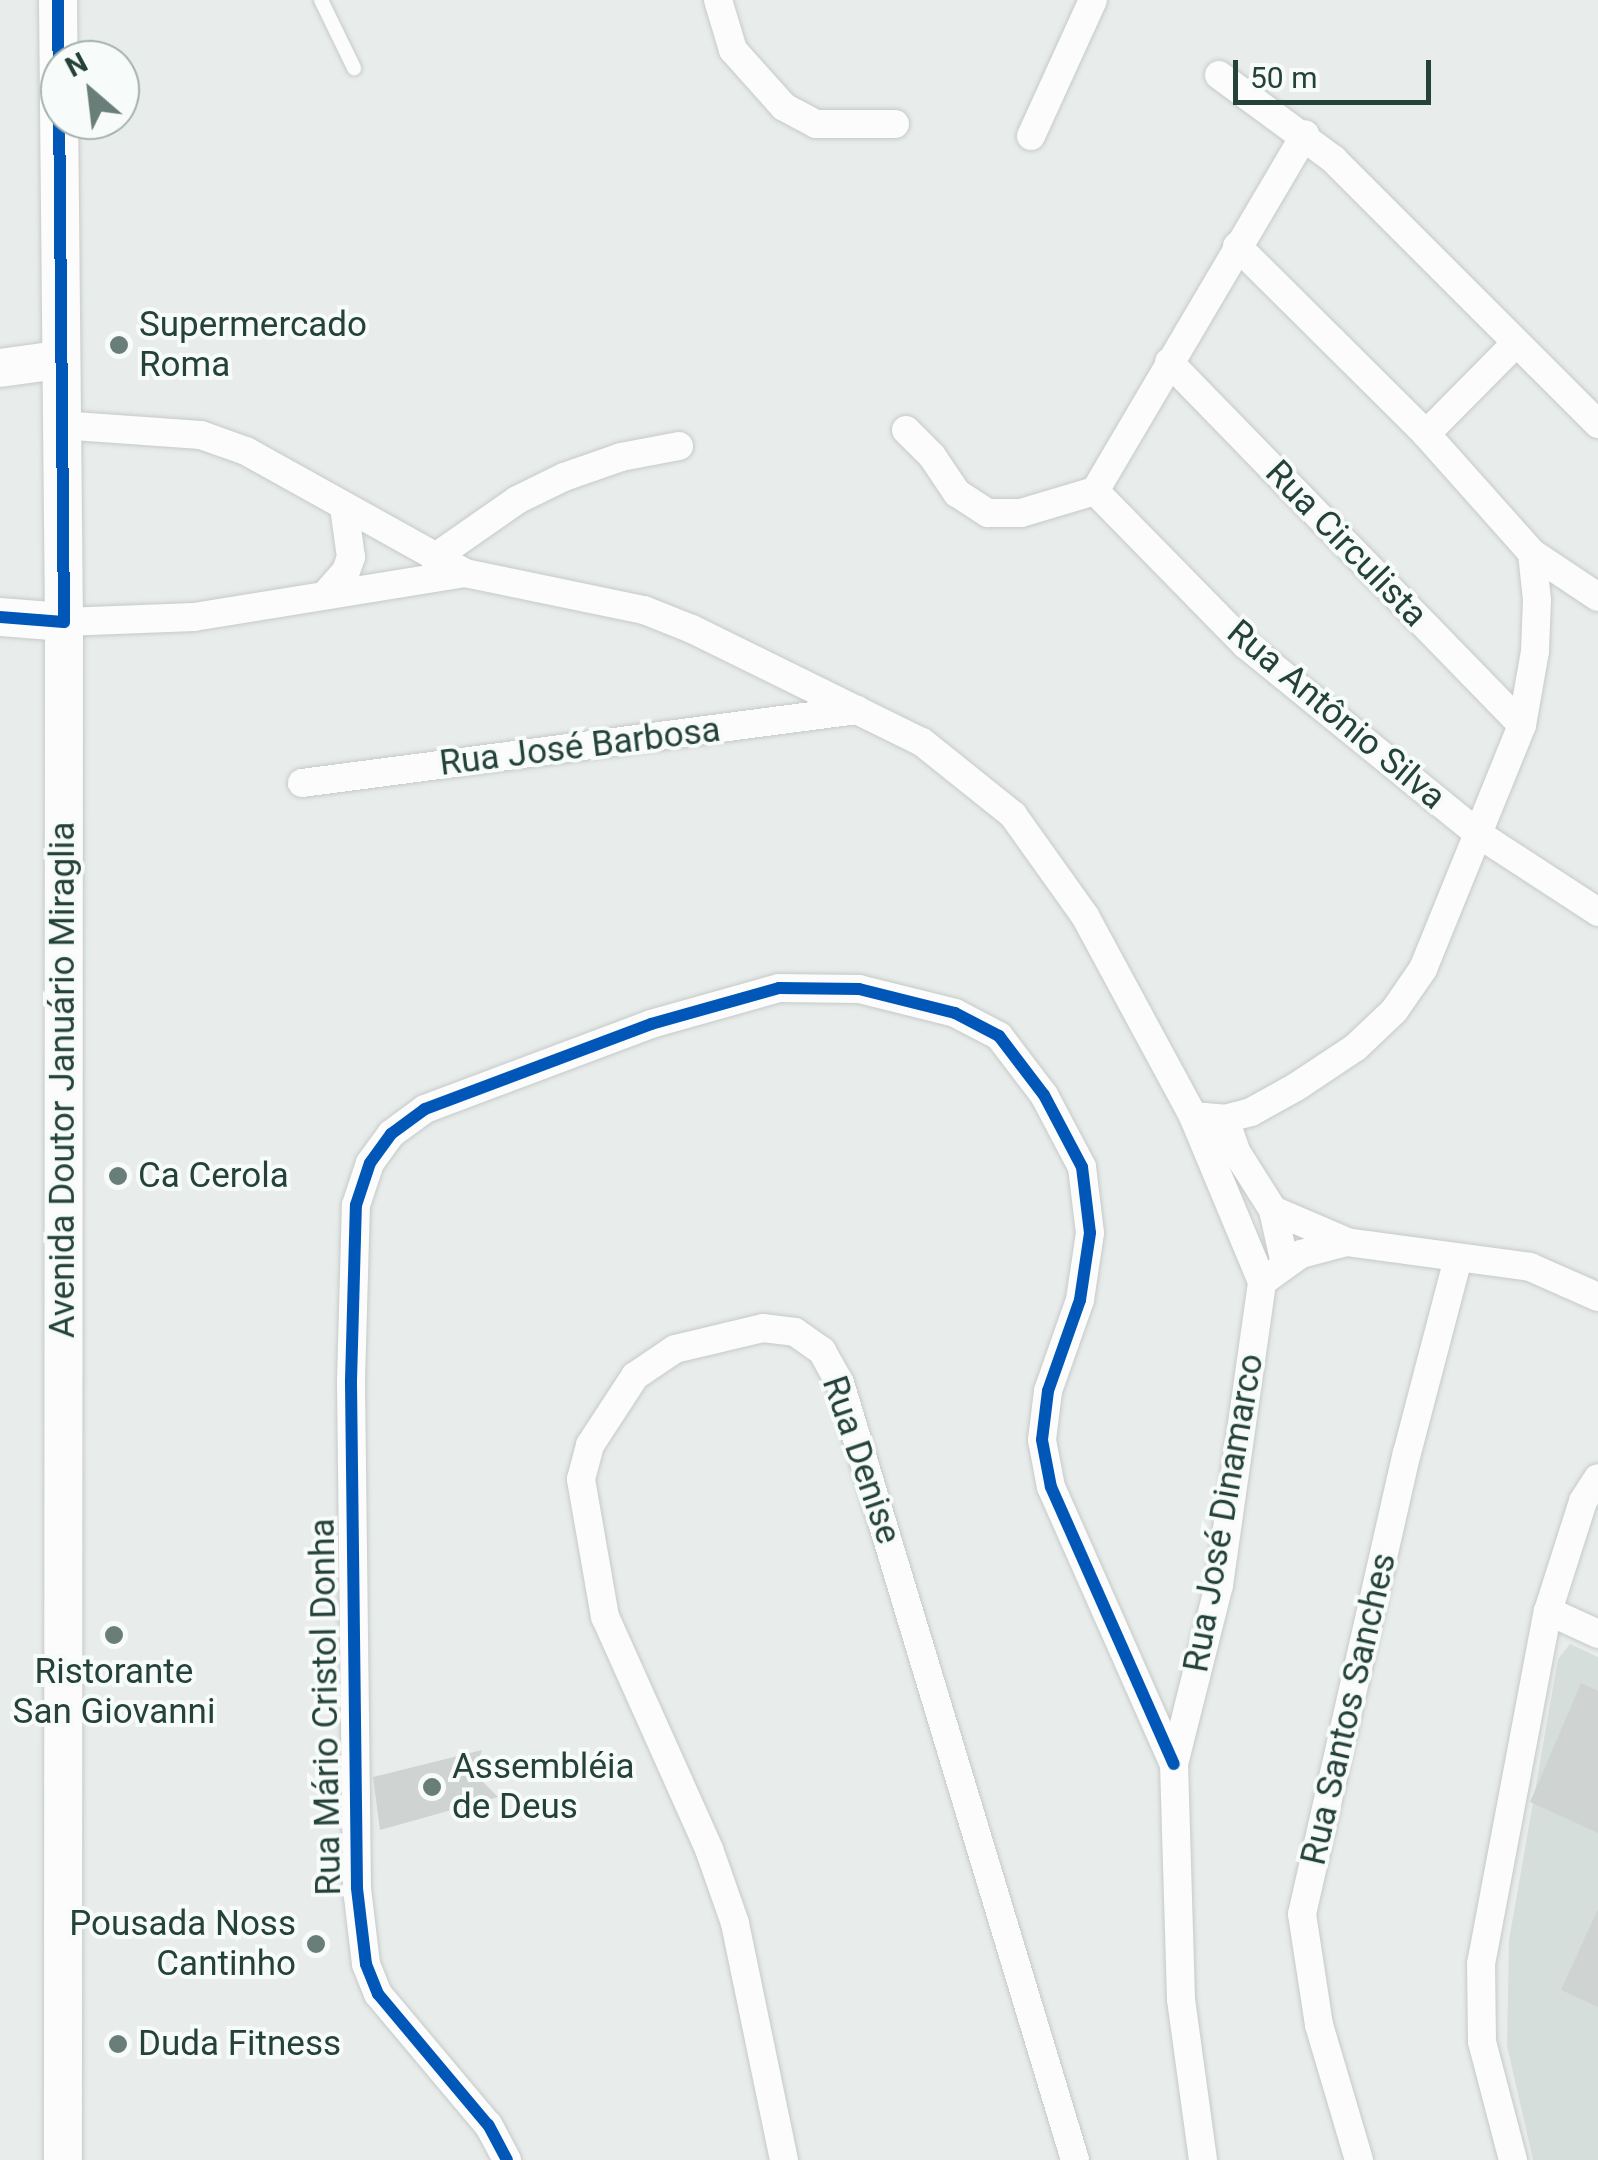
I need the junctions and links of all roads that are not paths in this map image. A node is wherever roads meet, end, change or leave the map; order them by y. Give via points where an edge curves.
1 (58, 0) edge
2 (321, 0) edge
3 (718, 0) edge
4 (1093, 0) edge
5 (354, 68) dead end
6 (1219, 75) dead end
7 (895, 124) dead end
8 (1305, 134) junction
9 (1031, 136) dead end
10 (1237, 246) junction
11 (1514, 344) junction
12 (58, 360) junction
13 (1169, 362) junction
14 (0, 368) edge
15 (1598, 424) edge
16 (60, 425) junction
17 (906, 430) dead end
18 (1426, 434) junction
19 (679, 446) dead end
20 (1095, 491) junction
21 (344, 508) junction
22 (1532, 553) junction
23 (434, 558) junction
24 (465, 572) junction
25 (326, 594) junction
26 (1598, 597) edge
27 (0, 617) edge
28 (64, 622) junction
29 (858, 710) junction
30 (1522, 724) junction
31 (302, 782) dead end
32 (1480, 835) junction
33 (1586, 892) edge
34 (1598, 912) edge
35 (1193, 1116) junction
36 (1226, 1119) junction
37 (1273, 1210) junction
38 (1346, 1242) junction
39 (1458, 1259) junction
40 (1285, 1264) junction
41 (1262, 1282) junction
42 (1598, 1298) edge
43 (1598, 1478) edge
44 (1548, 1611) junction
45 (1598, 1634) edge
46 (1174, 1764) junction
47 (63, 2160) edge
48 (508, 2160) edge
49 (784, 2160) edge
50 (1075, 2160) edge
51 (1203, 2160) edge
52 (1359, 2160) edge
53 (1513, 2160) edge

1 - 12 main road, Avenida Doutor Januário Miraglia
2 - 5 lane
3 - 7 street via 733,50 784,107 816,124
4 - 9 street
6 - 8 street
8 - 10 street
8 - 11 street
10 - 13 street
10 - 18 street
11 - 15 street
11 - 18 street
12 - 14 main road
12 - 16 main road, Avenida Doutor Januário Miraglia
13 - 20 street
13 - 30 street, Rua Circulista
16 - 21 street via 201,434 246,451
16 - 28 main road, Avenida Doutor Januário Miraglia
17 - 20 street via 972,506 988,513 1022,513
18 - 22 street
19 - 23 street via 621,456 564,477 517,500
20 - 32 street, Rua Antônio Silva via 1246,645
21 - 23 street
21 - 25 street via 351,557
22 - 26 street
22 - 30 street via 1537,600
23 - 24 street
24 - 25 street
24 - 29 street via 644,610
25 - 28 street via 194,617
27 - 28 main road
28 - 47 main road, Avenida Doutor Januário Miraglia
29 - 31 street, Rua José Barbosa
29 - 35 street via 922,742 1013,815 1085,916
30 - 32 street
32 - 33 street, Rua Antônio Silva
32 - 36 street via 1423,969 1394,1011 1356,1047 1296,1087
33 - 34 street, Rua Antônio Silva
35 - 36 street
35 - 41 street
36 - 37 street via 1237,1153
37 - 38 street
37 - 40 street
38 - 39 street
38 - 40 street via 1320,1246
39 - 42 street via 1530,1267
39 - 52 street, Rua Santos Sanches via 1302,1914 1320,2026
40 - 41 street
41 - 46 street, Rua José Dinamarco via 1222,1566
43 - 44 street via 1583,1500
44 - 45 street
44 - 53 street via 1481,1964 1482,2042
46 - 48 street, Rua Mário Cristol Donha via 1051,1487 1042,1440 1048,1391 1080,1300 1090,1233 1082,1167 1044,1094 999,1036 955,1013 859,988 779,988 651,1024 425,1109 391,1134 370,1163 356,1205 355,1820 366,1964 378,1994 488,2125
46 - 51 street, Rua José Dinamarco via 1180,1998
49 - 50 street, Rua Denise via 735,1924 709,1848 604,1618 581,1479 590,1445 636,1376 675,1348 763,1328 796,1332 822,1352 840,1383

